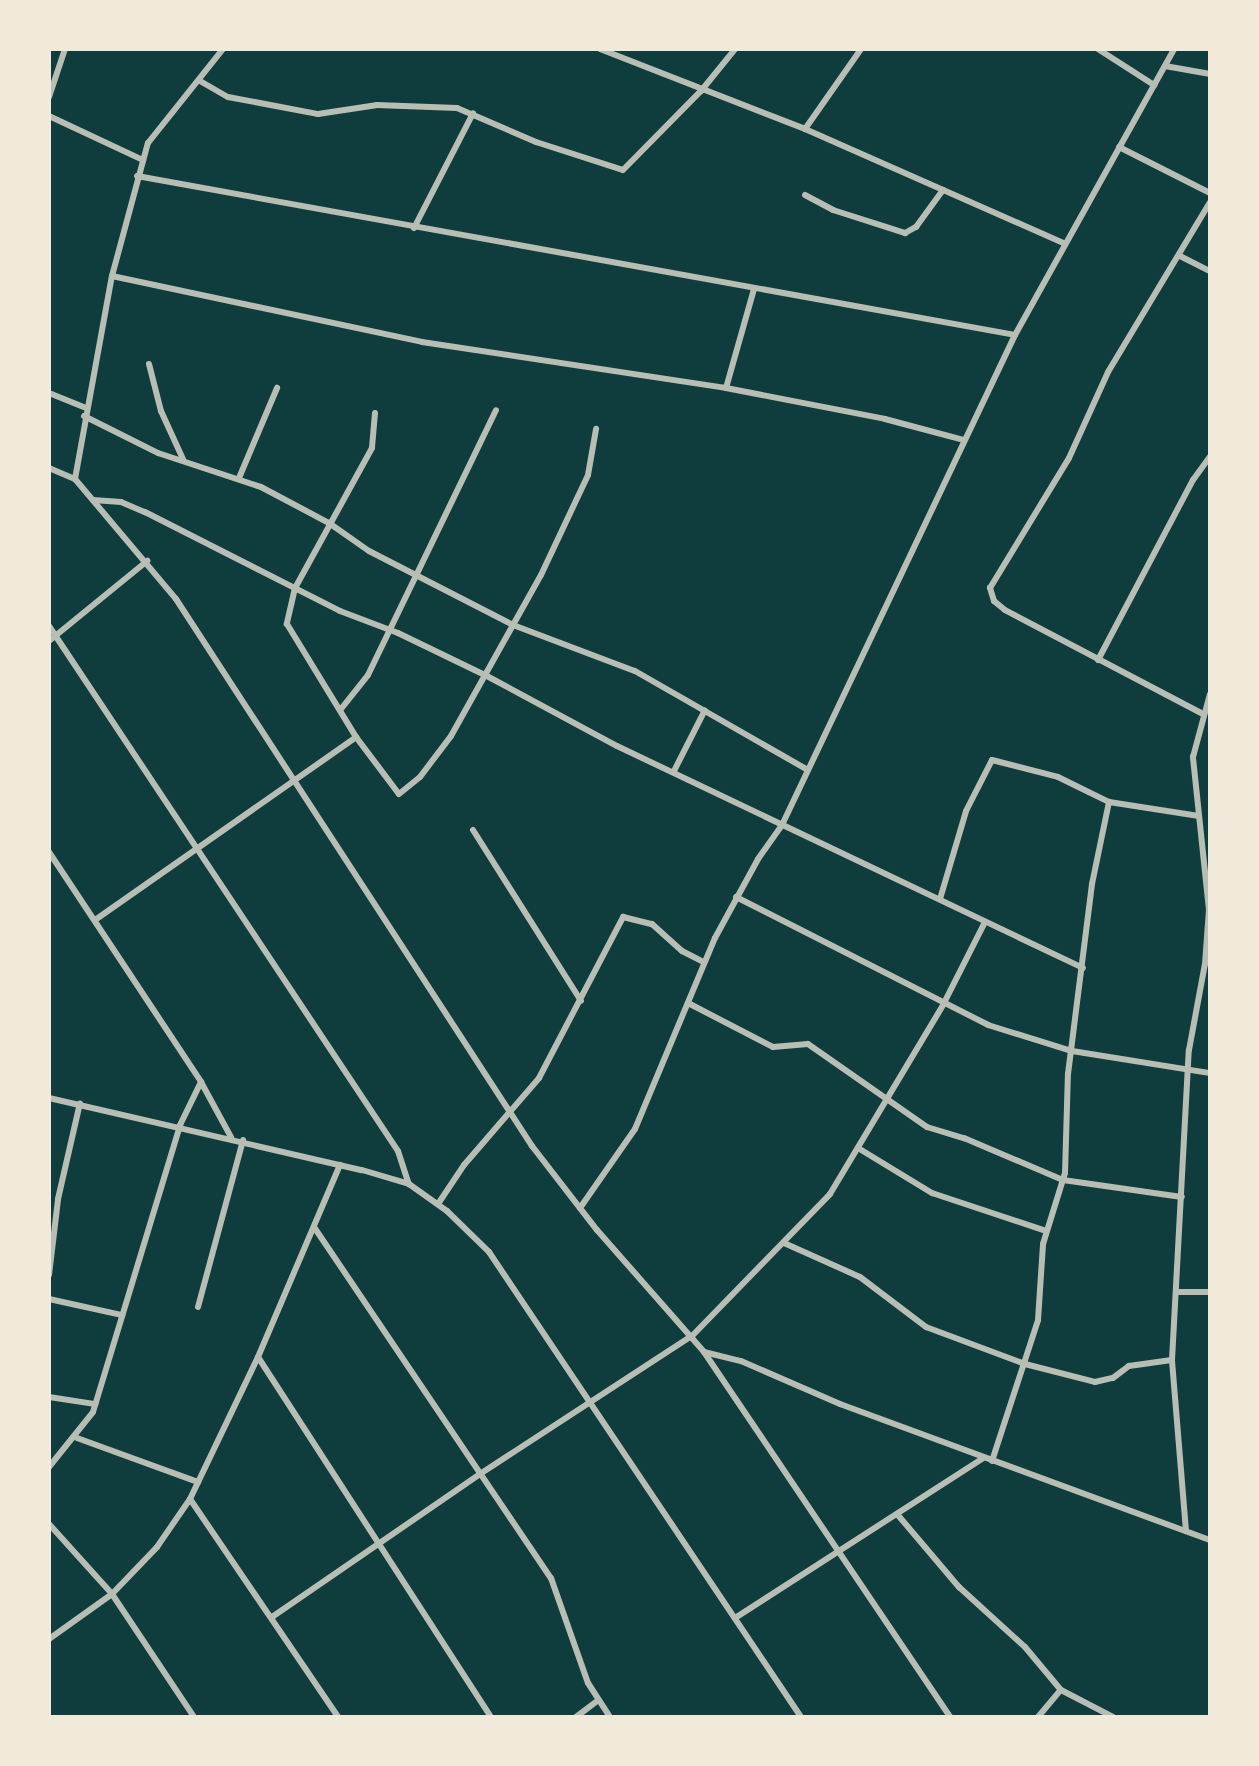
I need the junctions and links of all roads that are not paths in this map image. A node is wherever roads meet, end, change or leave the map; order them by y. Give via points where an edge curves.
1 (65, 49) edge
2 (223, 49) edge
3 (600, 49) edge
4 (735, 49) edge
5 (861, 49) edge
6 (1098, 49) edge
7 (1174, 49) edge
8 (1165, 65) junction
9 (1210, 74) edge
10 (200, 81) junction
11 (1154, 85) junction
12 (701, 91) junction
13 (49, 97) edge
14 (473, 113) junction
15 (49, 116) edge
16 (805, 129) junction
17 (1119, 146) junction
18 (143, 160) junction
19 (137, 176) junction
20 (943, 190) junction
21 (1210, 193) edge
22 (805, 195) dead end
23 (1210, 202) edge
24 (414, 228) junction
25 (1064, 243) junction
26 (1180, 256) junction
27 (1210, 271) edge
28 (112, 276) junction
29 (754, 289) junction
30 (1015, 335) junction
31 (149, 365) dead end
32 (277, 388) dead end
33 (726, 388) junction
34 (49, 393) edge
35 (86, 408) junction
36 (496, 410) dead end
37 (375, 413) dead end
38 (84, 416) junction
39 (596, 429) dead end
40 (964, 440) junction
41 (1210, 457) edge
42 (183, 459) junction
43 (49, 468) edge
44 (239, 478) junction
45 (75, 479) junction
46 (93, 500) junction
47 (329, 523) junction
48 (147, 561) junction
49 (416, 576) junction
50 (295, 588) junction
51 (513, 625) junction
52 (49, 626) edge
53 (385, 632) junction
54 (56, 636) junction
55 (49, 640) edge
56 (1098, 660) junction
57 (485, 676) junction
58 (1210, 694) edge
59 (341, 709) junction
60 (705, 710) junction
61 (1203, 714) junction
62 (356, 737) junction
63 (808, 769) junction
64 (674, 772) junction
65 (295, 778) junction
66 (1109, 802) junction
67 (1199, 816) junction
68 (782, 825) junction
69 (473, 830) dead end
70 (196, 850) junction
71 (49, 852) edge
72 (1209, 876) edge
73 (736, 897) junction
74 (940, 899) junction
75 (94, 920) junction
76 (984, 924) junction
77 (704, 962) junction
78 (1083, 968) junction
79 (581, 1001) junction
80 (688, 1003) junction
81 (943, 1005) junction
82 (1072, 1051) junction
83 (1188, 1071) junction
84 (1210, 1073) edge
85 (201, 1082) junction
86 (49, 1098) edge
87 (886, 1102) junction
88 (80, 1103) junction
89 (510, 1112) junction
90 (180, 1125) junction
91 (231, 1137) junction
92 (243, 1140) junction
93 (858, 1148) junction
94 (340, 1165) junction
95 (1063, 1180) junction
96 (409, 1184) junction
97 (1182, 1197) junction
98 (438, 1204) junction
99 (580, 1209) junction
100 (314, 1227) junction
101 (1046, 1231) junction
102 (784, 1243) junction
103 (49, 1275) edge
104 (1177, 1292) junction
105 (1210, 1292) edge
106 (49, 1298) edge
107 (198, 1307) dead end
108 (122, 1315) junction
109 (692, 1336) junction
110 (704, 1352) junction
111 (258, 1357) junction
112 (1172, 1360) junction
113 (1025, 1364) junction
114 (49, 1397) edge
115 (591, 1403) junction
116 (95, 1404) junction
117 (77, 1438) junction
118 (983, 1458) junction
119 (992, 1461) junction
120 (49, 1467) edge
121 (480, 1474) junction
122 (198, 1482) junction
123 (190, 1499) junction
124 (897, 1514) junction
125 (49, 1524) edge
126 (1186, 1531) junction
127 (1210, 1540) edge
128 (377, 1544) junction
129 (839, 1551) junction
130 (112, 1594) junction
131 (272, 1617) junction
132 (735, 1618) junction
133 (49, 1639) edge
134 (1061, 1690) junction
135 (596, 1702) junction
136 (194, 1717) edge
137 (338, 1717) edge
138 (491, 1717) edge
139 (576, 1717) edge
140 (610, 1717) edge
141 (801, 1717) edge
142 (950, 1717) edge
143 (1038, 1717) edge
144 (1113, 1717) edge

1 - 13 street
2 - 10 street
3 - 12 street
4 - 12 street
5 - 16 street
6 - 11 street
7 - 8 street
8 - 9 street
8 - 11 street
10 - 14 street via 228,97 318,114 377,105
10 - 18 street via 148,143
11 - 17 street
12 - 14 street via 623,170 536,142
12 - 16 street
14 - 24 street
15 - 18 street
16 - 20 street
17 - 21 street
17 - 25 street
18 - 19 street
19 - 24 street
19 - 28 street
20 - 22 street via 916,228 905,233 833,210
20 - 25 street
23 - 26 street
24 - 29 street via 512,241
25 - 30 street
26 - 27 street
26 - 56 street via 1108,372 1069,458 991,583 998,605
28 - 33 street via 422,342
28 - 35 street
29 - 30 street
29 - 33 street
30 - 40 street
31 - 42 street via 161,411
32 - 44 street
33 - 40 street via 885,418
34 - 35 street
35 - 38 street
36 - 49 street
37 - 47 street via 372,448
38 - 42 street via 139,445
38 - 45 street
39 - 51 street via 583,489
40 - 63 street
41 - 56 street via 1193,480
42 - 44 street
43 - 45 street
44 - 47 street
45 - 46 street
46 - 48 street
46 - 50 street via 121,502 145,512
47 - 49 street
47 - 50 street
48 - 54 street
48 - 65 street
49 - 51 street
49 - 53 street
50 - 53 street
50 - 59 street via 287,624
51 - 57 street
51 - 60 street via 620,663
52 - 54 street
53 - 57 street via 398,633
53 - 59 street via 368,675
54 - 55 street
54 - 70 street
56 - 61 street
57 - 62 street via 443,748 403,792 389,786
57 - 64 street
58 - 61 street
59 - 62 street
60 - 63 street
60 - 64 street
61 - 67 street via 1193,757
62 - 65 street
63 - 68 street
64 - 68 street
65 - 70 street
65 - 89 street
66 - 67 street
66 - 74 street via 1058,777 992,760 966,811
66 - 78 street via 1092,884
67 - 72 street
68 - 73 street
68 - 74 street
69 - 79 street
70 - 75 street
70 - 96 street via 398,1151
71 - 75 street
72 - 83 street via 1205,964
73 - 77 street
73 - 81 street
74 - 76 street
75 - 85 street
76 - 78 street
76 - 81 street
77 - 79 street via 682,951 652,924 623,917
77 - 80 street
78 - 82 street
79 - 89 street via 539,1078
80 - 87 street via 773,1047 808,1044
80 - 99 street via 635,1129
81 - 82 street via 988,1025
81 - 87 street
82 - 83 street
82 - 95 street
83 - 84 street
83 - 97 street
85 - 90 street
85 - 91 street
86 - 88 street
87 - 93 street
87 - 95 street via 927,1128 964,1138
88 - 90 street
88 - 103 street via 58,1199
89 - 98 street
89 - 99 street
90 - 91 street
90 - 108 street
91 - 92 street
92 - 94 street
92 - 107 street
93 - 101 street via 932,1193
93 - 102 street via 830,1194
94 - 96 street
94 - 100 street
95 - 97 street
95 - 101 street
96 - 98 street
97 - 104 street
98 - 115 street via 489,1252
99 - 109 street
100 - 111 street
100 - 121 street
101 - 113 street via 1040,1308
102 - 109 street
102 - 113 street via 860,1277 926,1326
104 - 105 street
104 - 112 street
106 - 108 street
108 - 116 street
109 - 110 street
109 - 115 street
110 - 118 street via 741,1361
110 - 129 street
111 - 122 street
111 - 128 street
112 - 113 street via 1129,1366 1113,1378 1095,1382
112 - 126 street
113 - 119 street
114 - 116 street
115 - 121 street
115 - 132 street
116 - 117 street
117 - 120 street
117 - 122 street
118 - 119 street
118 - 124 street
119 - 126 street
121 - 128 street
121 - 135 street via 557,1590
122 - 123 street
123 - 130 street via 157,1547
123 - 131 street
124 - 129 street
124 - 134 street via 959,1587 1025,1647
125 - 130 street
126 - 127 street
128 - 131 street
128 - 138 street
129 - 132 street
129 - 142 street
130 - 133 street
130 - 136 street
131 - 137 street
132 - 141 street
134 - 143 street
134 - 144 street
135 - 139 street
135 - 140 street

